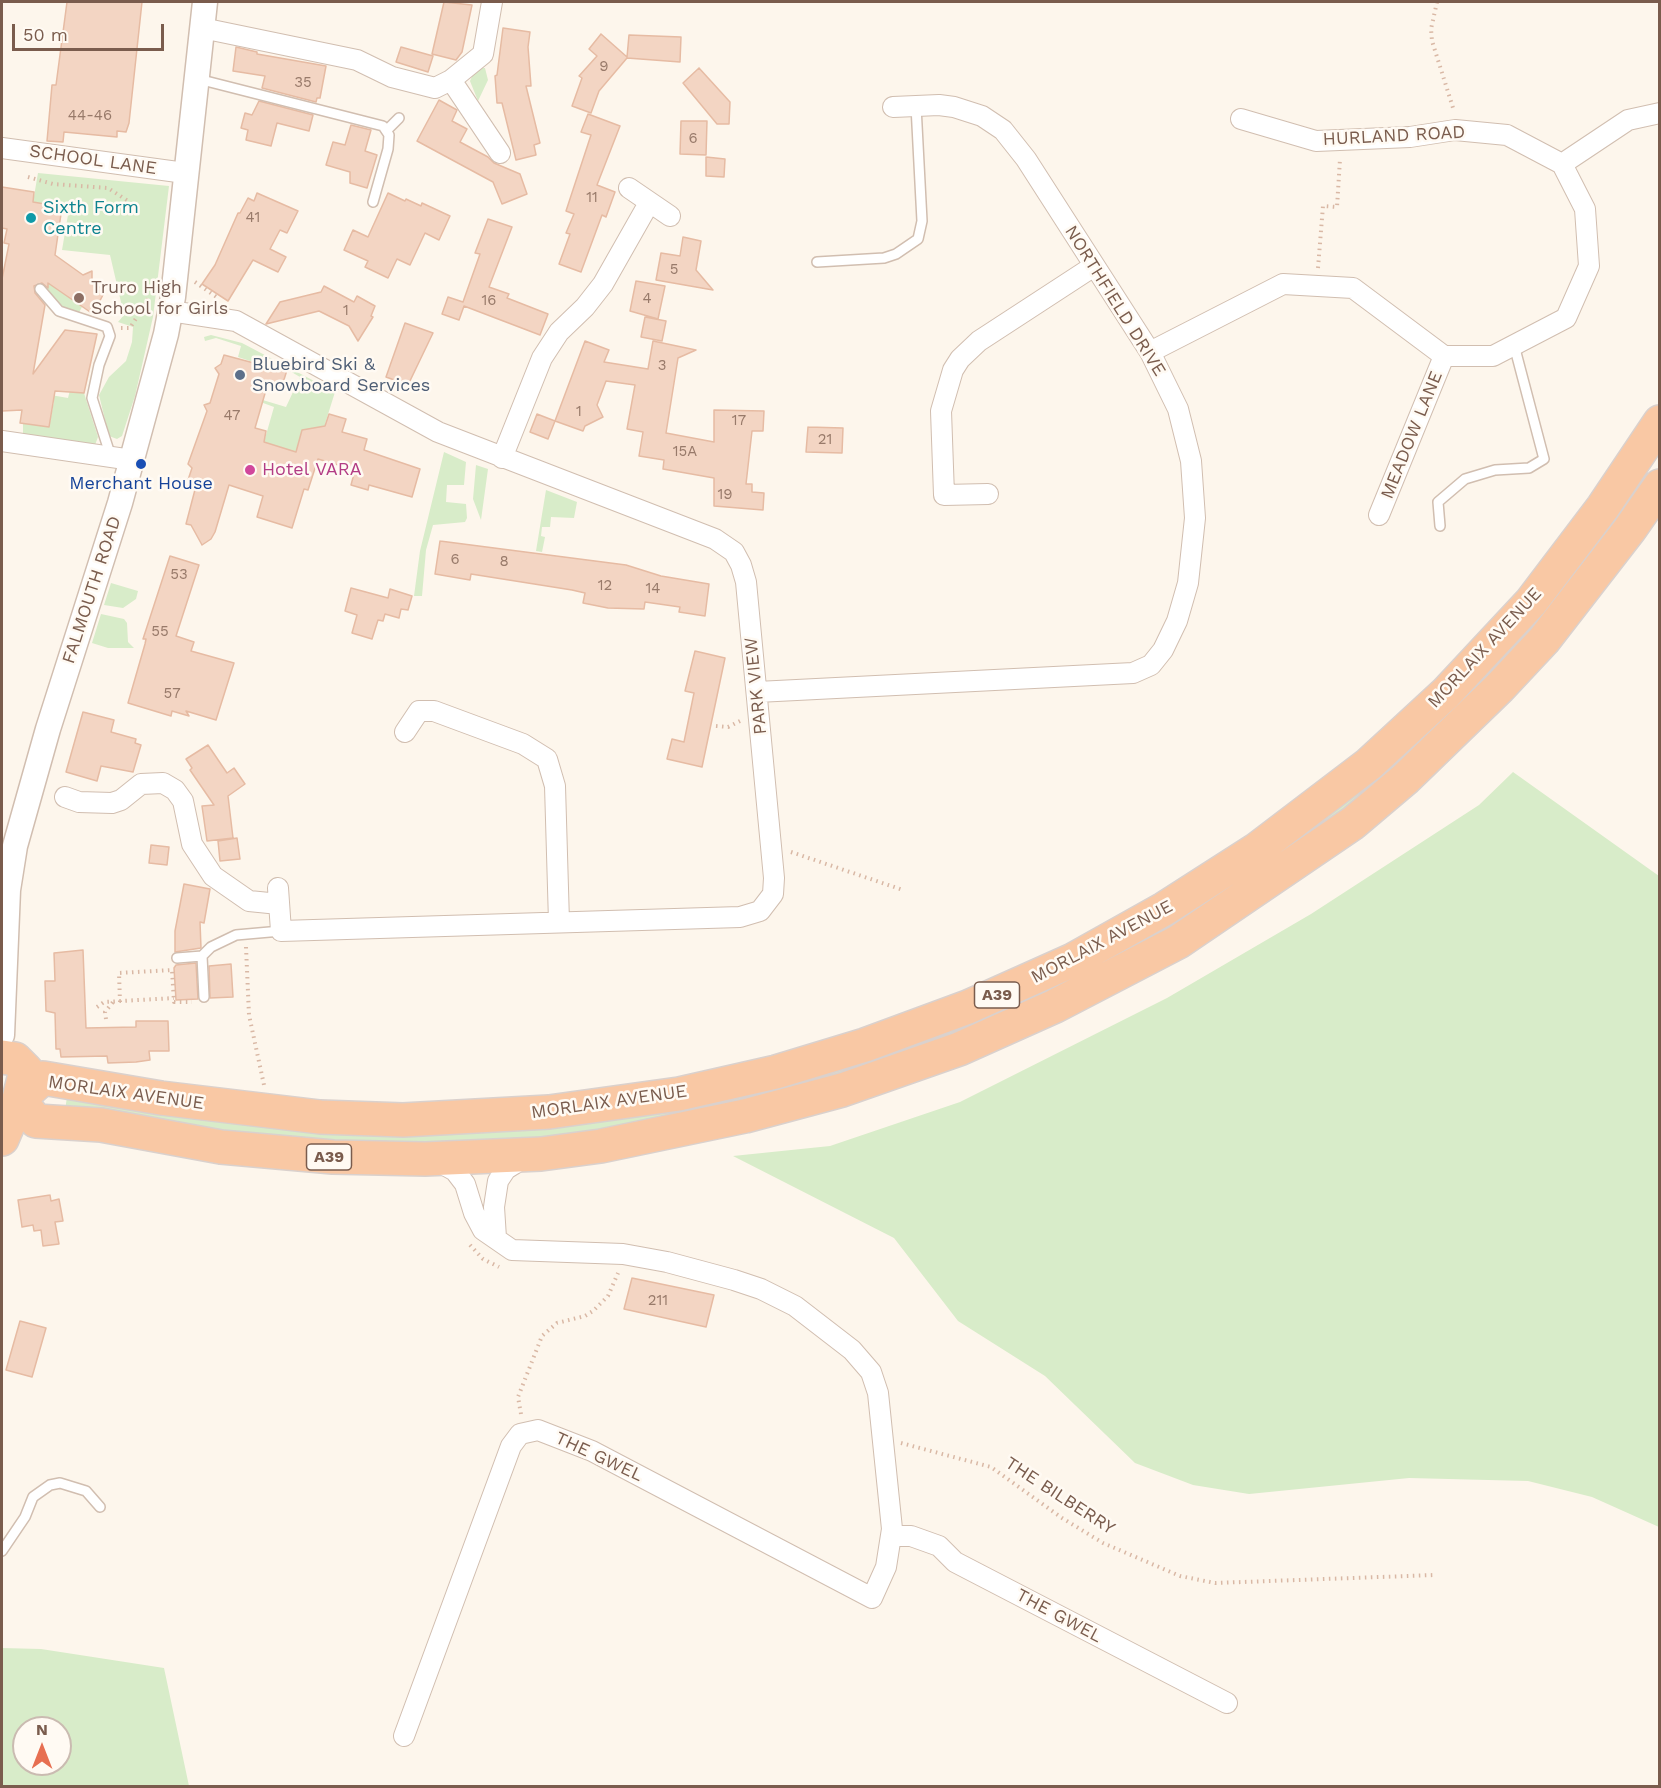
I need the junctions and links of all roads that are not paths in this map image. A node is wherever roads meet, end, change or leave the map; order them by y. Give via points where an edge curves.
1 (205, 2) edge
2 (492, 2) edge
3 (202, 28) junction
4 (196, 78) junction
5 (451, 80) junction
6 (916, 106) junction
7 (893, 107) dead end
8 (1659, 113) edge
9 (399, 118) dead end
10 (1241, 119) dead end
11 (387, 130) junction
12 (2, 148) edge
13 (500, 153) dead end
14 (1562, 164) junction
15 (185, 173) junction
16 (629, 188) dead end
17 (373, 202) dead end
18 (649, 203) junction
19 (670, 216) dead end
20 (817, 262) dead end
21 (1094, 266) junction
22 (39, 289) dead end
23 (170, 311) junction
24 (1514, 345) junction
25 (1150, 352) junction
26 (1444, 356) junction
27 (1659, 422) edge
28 (2, 441) edge
29 (121, 458) junction
30 (502, 458) junction
31 (1659, 486) edge
32 (988, 494) dead end
33 (1379, 515) dead end
34 (1440, 526) dead end
35 (757, 692) junction
36 (405, 732) dead end
37 (65, 797) dead end
38 (559, 922) junction
39 (281, 932) junction
40 (202, 956) junction
41 (177, 958) dead end
42 (204, 998) dead end
43 (2, 1035) edge
44 (2, 1057) edge
45 (10, 1100) edge
46 (2, 1139) edge
47 (541, 1154) junction
48 (425, 1159) junction
49 (496, 1238) junction
50 (100, 1507) dead end
51 (891, 1536) junction
52 (2, 1551) edge
53 (1227, 1703) dead end
54 (404, 1736) dead end

1 - 3 street, FALMOUTH ROAD
2 - 5 street via 483,54
3 - 4 street, FALMOUTH ROAD
3 - 5 street via 357,60 392,77 435,88
4 - 11 lane via 369,121
4 - 15 street, FALMOUTH ROAD
5 - 13 street
6 - 7 street, NORTHFIELD DRIVE
6 - 20 lane via 922,221 918,239 884,258
6 - 21 street, NORTHFIELD DRIVE via 970,110 1003,130
8 - 14 street via 1628,120
9 - 11 lane
10 - 14 street, HURLAND ROAD via 1316,141 1410,137 1455,130 1507,135
11 - 17 lane via 388,149
12 - 15 street, SCHOOL LANE
14 - 24 street via 1586,209 1588,266 1566,318
15 - 23 street, FALMOUTH ROAD
16 - 18 street
18 - 19 street
18 - 30 street via 603,284 559,332 542,358
21 - 25 street, NORTHFIELD DRIVE
21 - 32 street via 979,341 953,370 941,411 944,495
22 - 29 lane via 59,311 81,321 100,323 108,330 110,336 92,398
23 - 29 street, FALMOUTH ROAD via 162,357
23 - 30 street, PARK VIEW via 236,321 438,432
24 - 26 street via 1493,356
24 - 34 lane via 1544,459 1529,468 1496,470 1465,478 1438,502
25 - 26 street via 1283,284 1353,288
25 - 35 street, NORTHFIELD DRIVE via 1173,399 1185,436 1195,518 1185,596 1163,650 1151,664 1133,673 1113,676
26 - 33 street, MEADOW LANE
27 - 45 highway, MORLAIX AVENUE / A39 via 1603,507 1531,602 1446,693 1369,764 1292,825 1164,909 1073,960 968,1007 865,1046 776,1072 679,1094 549,1112 404,1120 320,1117 43,1078
28 - 29 street
29 - 43 street, FALMOUTH ROAD via 15,846 8,890
30 - 35 street, PARK VIEW via 715,539 734,552 746,582
31 - 47 highway, MORLAIX AVENUE / A39 via 1544,640 1405,779 1301,861 1178,942 1055,1006 959,1049 842,1090 745,1116 601,1146
35 - 38 street, PARK VIEW via 771,845 773,894 766,906 740,917
36 - 38 street via 419,711 434,711 522,744 547,759 555,786
37 - 39 street via 79,802 112,803 141,784 163,783 175,790 183,801 192,844 213,876 249,901 279,896
38 - 39 street, PARK VIEW
39 - 40 lane via 245,933 226,939
40 - 41 lane
40 - 42 lane
44 - 45 highway via 15,1059 26,1070
45 - 46 highway, A39
45 - 48 highway, MORLAIX AVENUE / A39 via 36,1121 46,1123 101,1125 221,1147 333,1157
47 - 48 highway, MORLAIX AVENUE / A39
47 - 49 street via 518,1160 498,1181 494,1206
48 - 49 street, THE GWEL via 440,1161 455,1171 465,1184 477,1221
49 - 51 street, THE GWEL via 512,1250 620,1254 667,1262 761,1289 795,1306 852,1350 871,1372 878,1393
50 - 52 lane via 86,1491 60,1483 50,1485 33,1497 25,1517
51 - 53 street, THE GWEL via 910,1536 939,1546 955,1562
51 - 54 street, THE GWEL via 886,1568 872,1598 592,1451 538,1430 520,1434 511,1446

